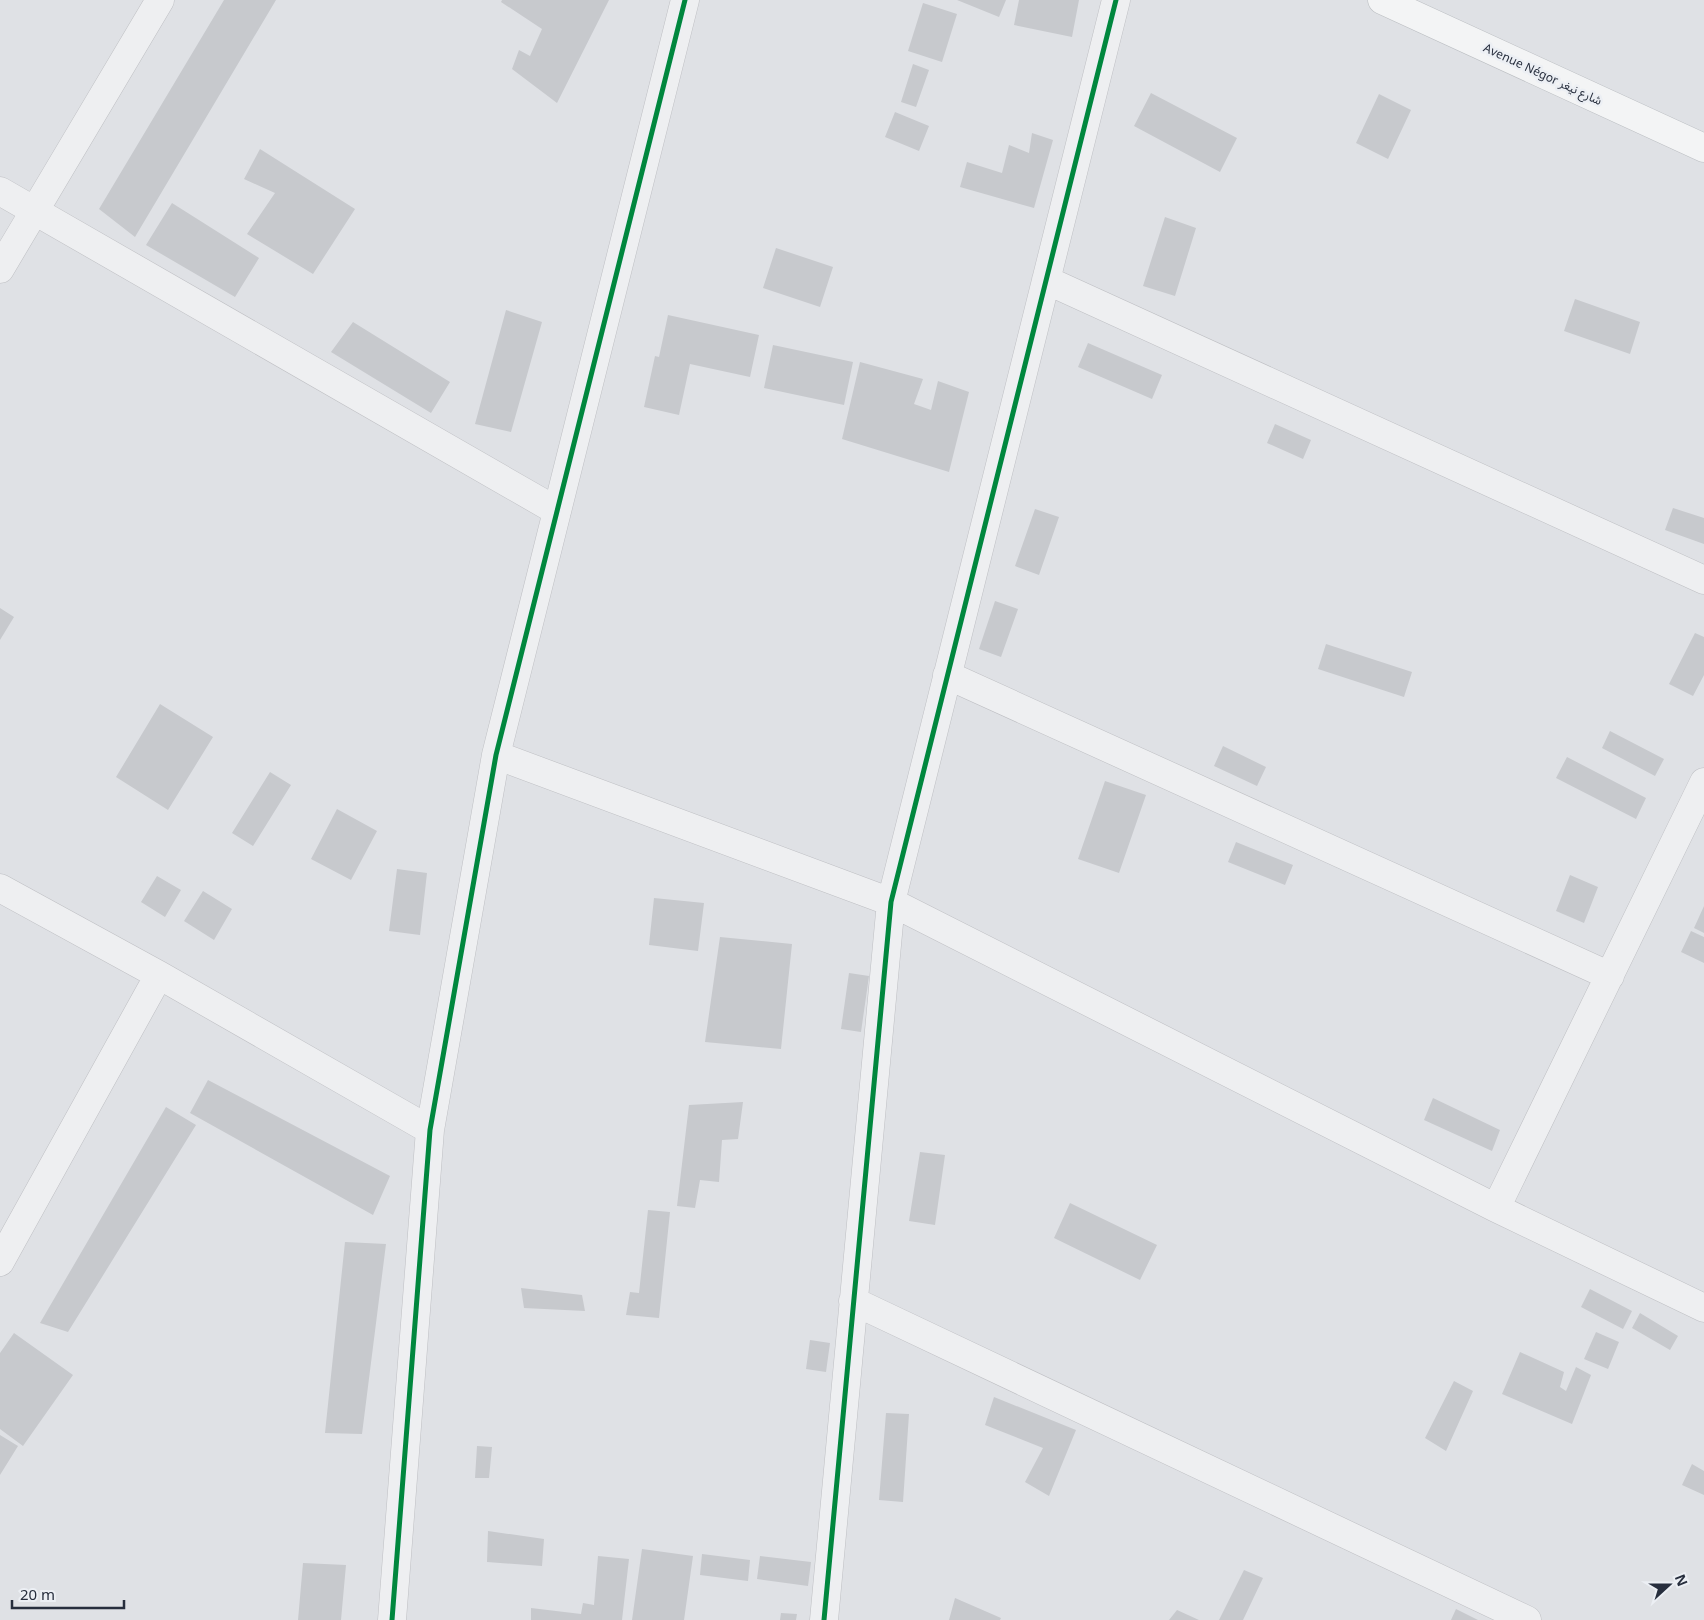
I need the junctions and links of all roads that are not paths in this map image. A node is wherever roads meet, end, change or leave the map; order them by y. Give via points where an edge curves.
1 (160, 0) edge
2 (685, 0) edge
3 (1116, 0) edge
4 (1382, 0) edge
5 (1704, 148) edge
6 (0, 190) edge
7 (35, 210) junction
8 (0, 269) edge
9 (1046, 280) junction
10 (558, 511) junction
11 (1704, 580) edge
12 (947, 675) junction
13 (496, 755) junction
14 (1704, 782) edge
15 (0, 888) edge
16 (891, 902) junction
17 (159, 975) junction
18 (1610, 976) junction
19 (430, 1130) junction
20 (1496, 1208) junction
21 (0, 1262) edge
22 (854, 1301) junction
23 (1704, 1308) edge
24 (392, 1620) edge
25 (824, 1620) edge
26 (1527, 1620) edge

1 - 7 street
2 - 10 street
3 - 9 street
4 - 5 main road, Avenue Négor شارع نيغر
6 - 7 street
7 - 8 street
7 - 10 street
9 - 11 street
9 - 12 street
10 - 13 street
12 - 16 street
12 - 18 street
13 - 16 street
13 - 19 street
14 - 18 street
15 - 17 street
16 - 20 street
16 - 22 street
17 - 19 street
17 - 21 street
18 - 20 street
19 - 24 street
20 - 23 street
22 - 25 street
22 - 26 street

